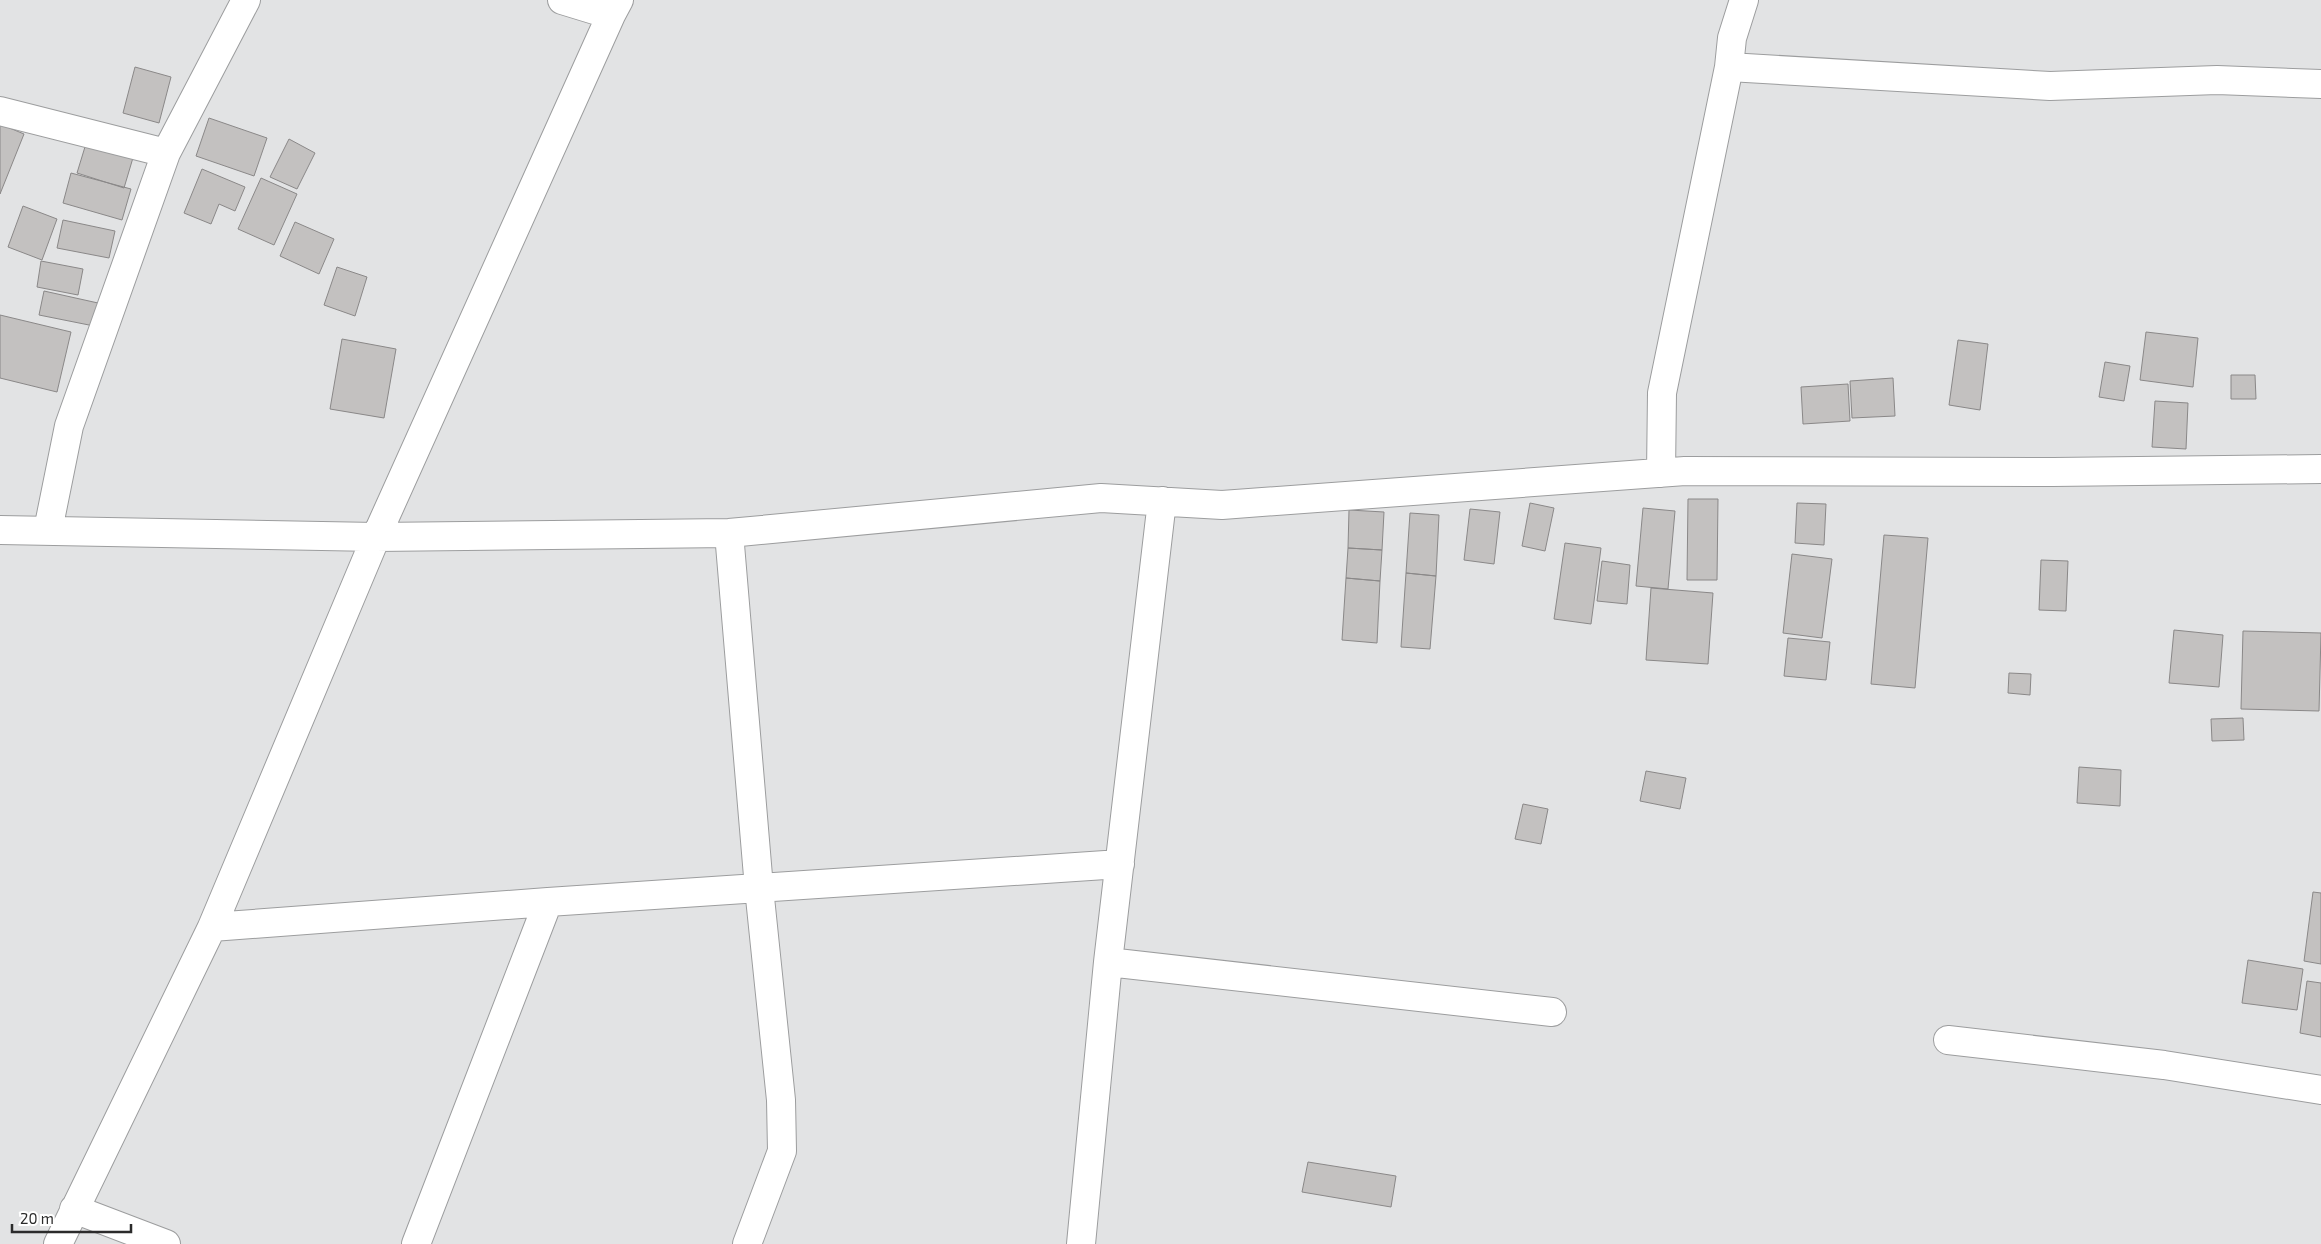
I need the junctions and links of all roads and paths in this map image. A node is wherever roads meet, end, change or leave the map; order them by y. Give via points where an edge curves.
1 (246, 0) edge
2 (562, 0) edge
3 (1744, 0) edge
4 (615, 8) edge
5 (1729, 67) junction
6 (2321, 84) edge
7 (0, 111) edge
8 (166, 153) junction
9 (2321, 469) edge
10 (1660, 473) junction
11 (1162, 501) junction
12 (0, 530) edge
13 (48, 530) junction
14 (729, 532) junction
15 (376, 537) junction
16 (1120, 864) junction
17 (759, 888) junction
18 (548, 902) junction
19 (212, 927) junction
20 (1108, 962) junction
21 (1552, 1012) dead end
22 (1948, 1040) dead end
23 (2321, 1090) edge
24 (74, 1209) junction
25 (58, 1244) edge
26 (166, 1244) edge
27 (416, 1244) edge
28 (747, 1244) edge
29 (1080, 1244) edge

1 - 8 street
2 - 4 street
3 - 5 street via 1732,38
4 - 15 street
5 - 6 street via 2050,86 2218,80
5 - 10 street via 1662,393
7 - 8 street
8 - 13 street via 69,426
9 - 10 street
10 - 11 street via 1222,505
11 - 14 street via 1101,498
11 - 16 street
12 - 13 street
13 - 15 street
14 - 15 street
14 - 17 street
15 - 19 street
16 - 17 street
16 - 20 street
17 - 18 street
17 - 28 street via 781,1100 782,1151
18 - 19 street
18 - 27 street
19 - 24 street
20 - 21 street
20 - 29 street
22 - 23 street via 2164,1065
24 - 25 street
24 - 26 street

